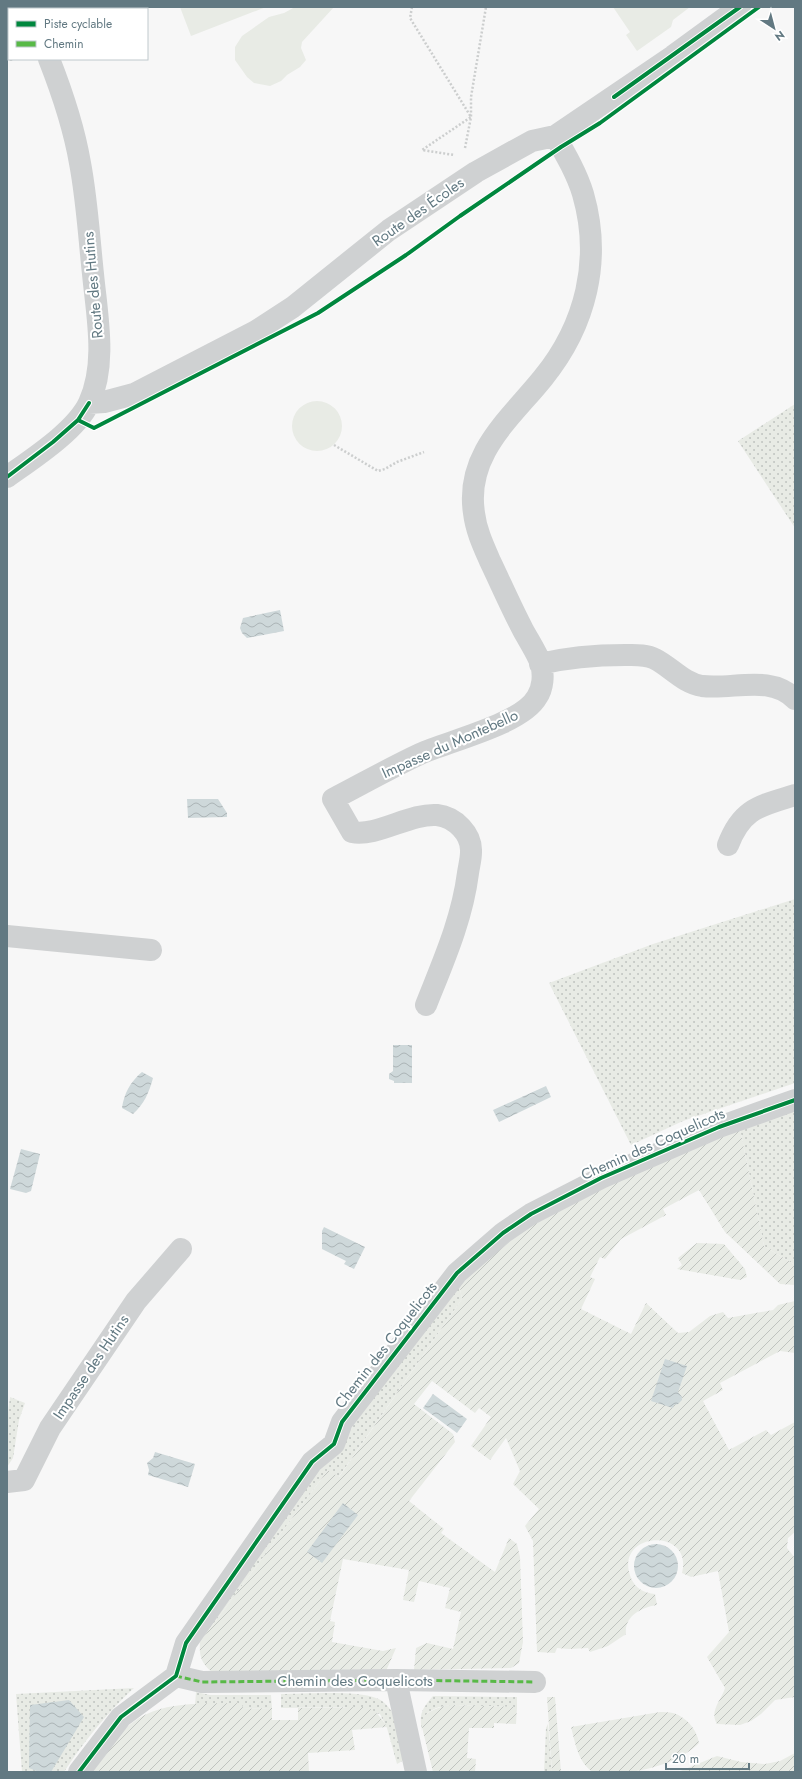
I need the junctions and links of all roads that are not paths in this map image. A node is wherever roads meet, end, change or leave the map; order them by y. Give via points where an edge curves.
1 (740, 7) edge
2 (49, 60) edge
3 (555, 136) junction
4 (89, 403) junction
5 (7, 477) edge
6 (540, 664) junction
7 (795, 699) edge
8 (795, 795) edge
9 (728, 845) dead end
10 (7, 936) edge
11 (151, 950) dead end
12 (426, 1005) dead end
13 (795, 1100) edge
14 (181, 1249) dead end
15 (7, 1482) edge
16 (176, 1676) junction
17 (396, 1680) junction
18 (535, 1682) dead end
19 (79, 1772) edge
20 (416, 1772) edge

1 - 3 street, Route des Écoles via 674,56
2 - 4 street, Route des Hutins via 69,119 80,162 84,194 98,318 99,358 96,382
3 - 4 street, Route des Écoles via 532,141 469,164 293,307 256,331 134,394
3 - 6 street, Impasse du Montebello via 578,180 588,216 591,264 584,302 574,330 559,358 488,445 476,472 472,498 479,535 505,595
4 - 5 street, Route des Hutins via 78,420 54,442
6 - 7 street via 593,655 646,656 696,684 713,687 767,685 782,688
6 - 12 street, Impasse du Montebello via 542,678 539,695 521,714 422,754 333,799 352,832 363,833 417,818 438,816 452,820 467,835 471,852 463,905
8 - 9 street via 761,806 742,819 734,828
10 - 11 street
13 - 16 street, Chemin des Coquelicots via 718,1127 601,1178 531,1214 486,1245 457,1273 342,1422 334,1444 312,1462 186,1643
14 - 15 street, Impasse des Hutins via 136,1301 50,1428 24,1480
16 - 17 street, Chemin des Coquelicots via 202,1682
16 - 19 street via 121,1718
17 - 18 street, Chemin des Coquelicots
17 - 20 street

